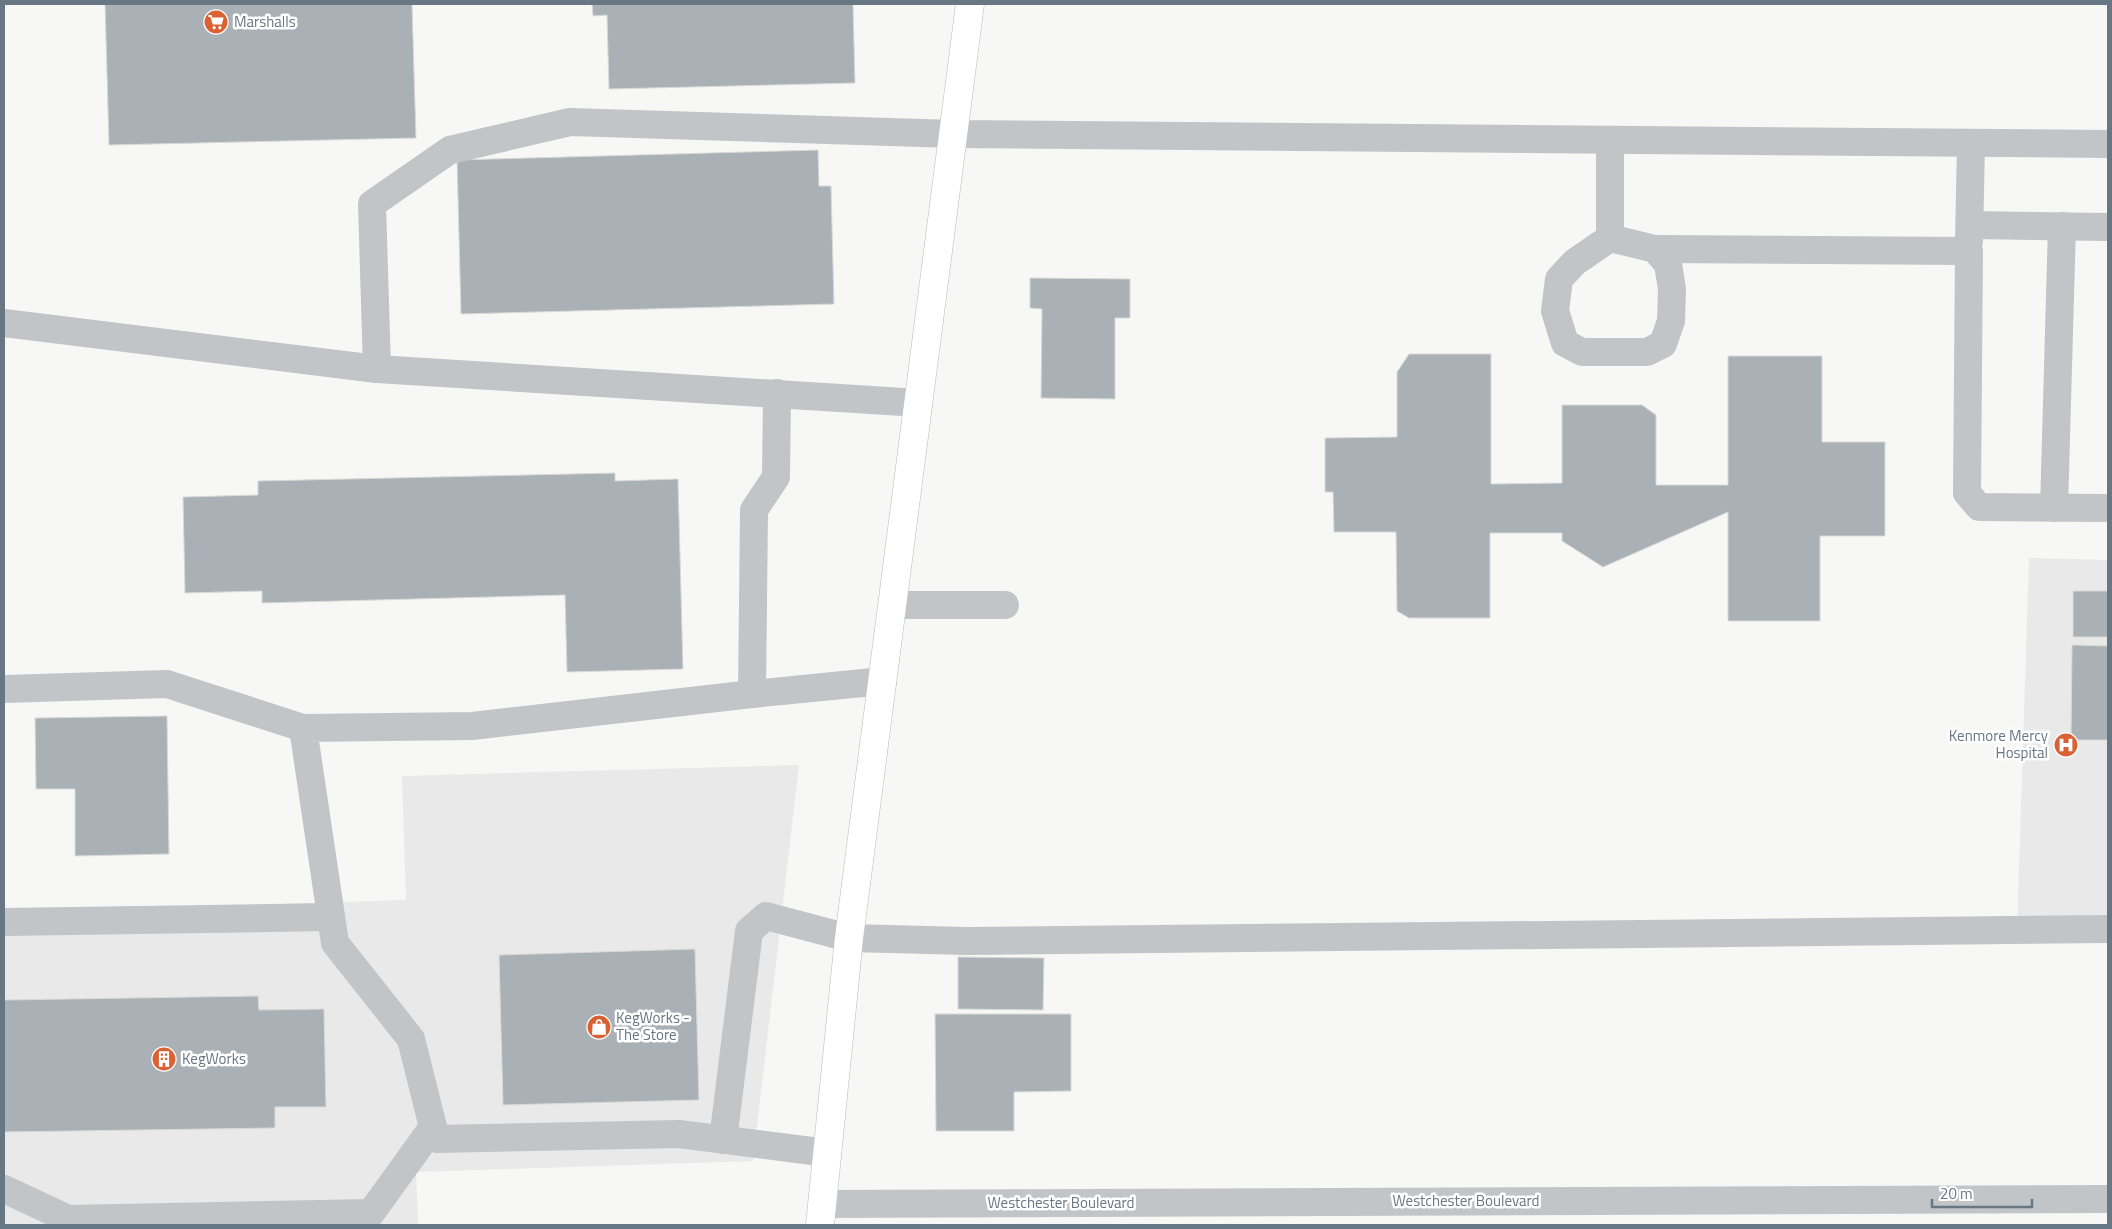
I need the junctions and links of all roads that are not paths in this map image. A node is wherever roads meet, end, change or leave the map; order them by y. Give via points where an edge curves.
1 (970, 4) edge
2 (954, 134) junction
3 (1610, 140) junction
4 (1971, 143) junction
5 (2108, 144) edge
6 (2062, 226) junction
7 (2108, 227) edge
8 (1610, 238) junction
9 (1969, 238) junction
10 (1656, 249) junction
11 (4, 323) edge
12 (377, 369) junction
13 (777, 393) junction
14 (919, 403) junction
15 (2054, 508) junction
16 (2108, 508) edge
17 (893, 605) junction
18 (1004, 605) dead end
19 (883, 682) junction
20 (4, 689) edge
21 (752, 694) junction
22 (303, 728) junction
23 (331, 917) junction
24 (4, 922) edge
25 (2108, 929) edge
26 (850, 938) junction
27 (433, 1127) junction
28 (723, 1140) junction
29 (828, 1154) junction
30 (4, 1189) edge
31 (2108, 1200) edge
32 (821, 1214) edge

1 - 2 main road
2 - 3 street
2 - 12 street via 570,122 450,150 372,204
2 - 14 main road
3 - 4 street
3 - 8 street
4 - 5 street
4 - 9 street
6 - 7 street
6 - 9 street
6 - 15 street
8 - 10 street
8 - 10 street via 1575,262 1559,279 1554,310 1565,343 1582,352 1647,352 1663,344 1671,321 1672,289 1668,264
9 - 10 street
9 - 15 street via 1967,493 1979,507
11 - 12 street
12 - 13 street
13 - 14 street
13 - 21 street via 776,477 754,510
14 - 17 main road
15 - 16 street
17 - 18 street
17 - 19 main road
19 - 21 street
19 - 26 main road
20 - 22 street via 167,684
21 - 22 street via 472,726
22 - 23 street
23 - 24 street
23 - 27 street via 335,943 411,1039
25 - 26 street via 987,940
26 - 28 street via 766,916 749,931
26 - 29 main road
27 - 28 street via 436,1139 679,1134
27 - 30 street via 371,1213 68,1219
28 - 29 street
29 - 32 main road
31 - 32 street, Westchester Boulevard

